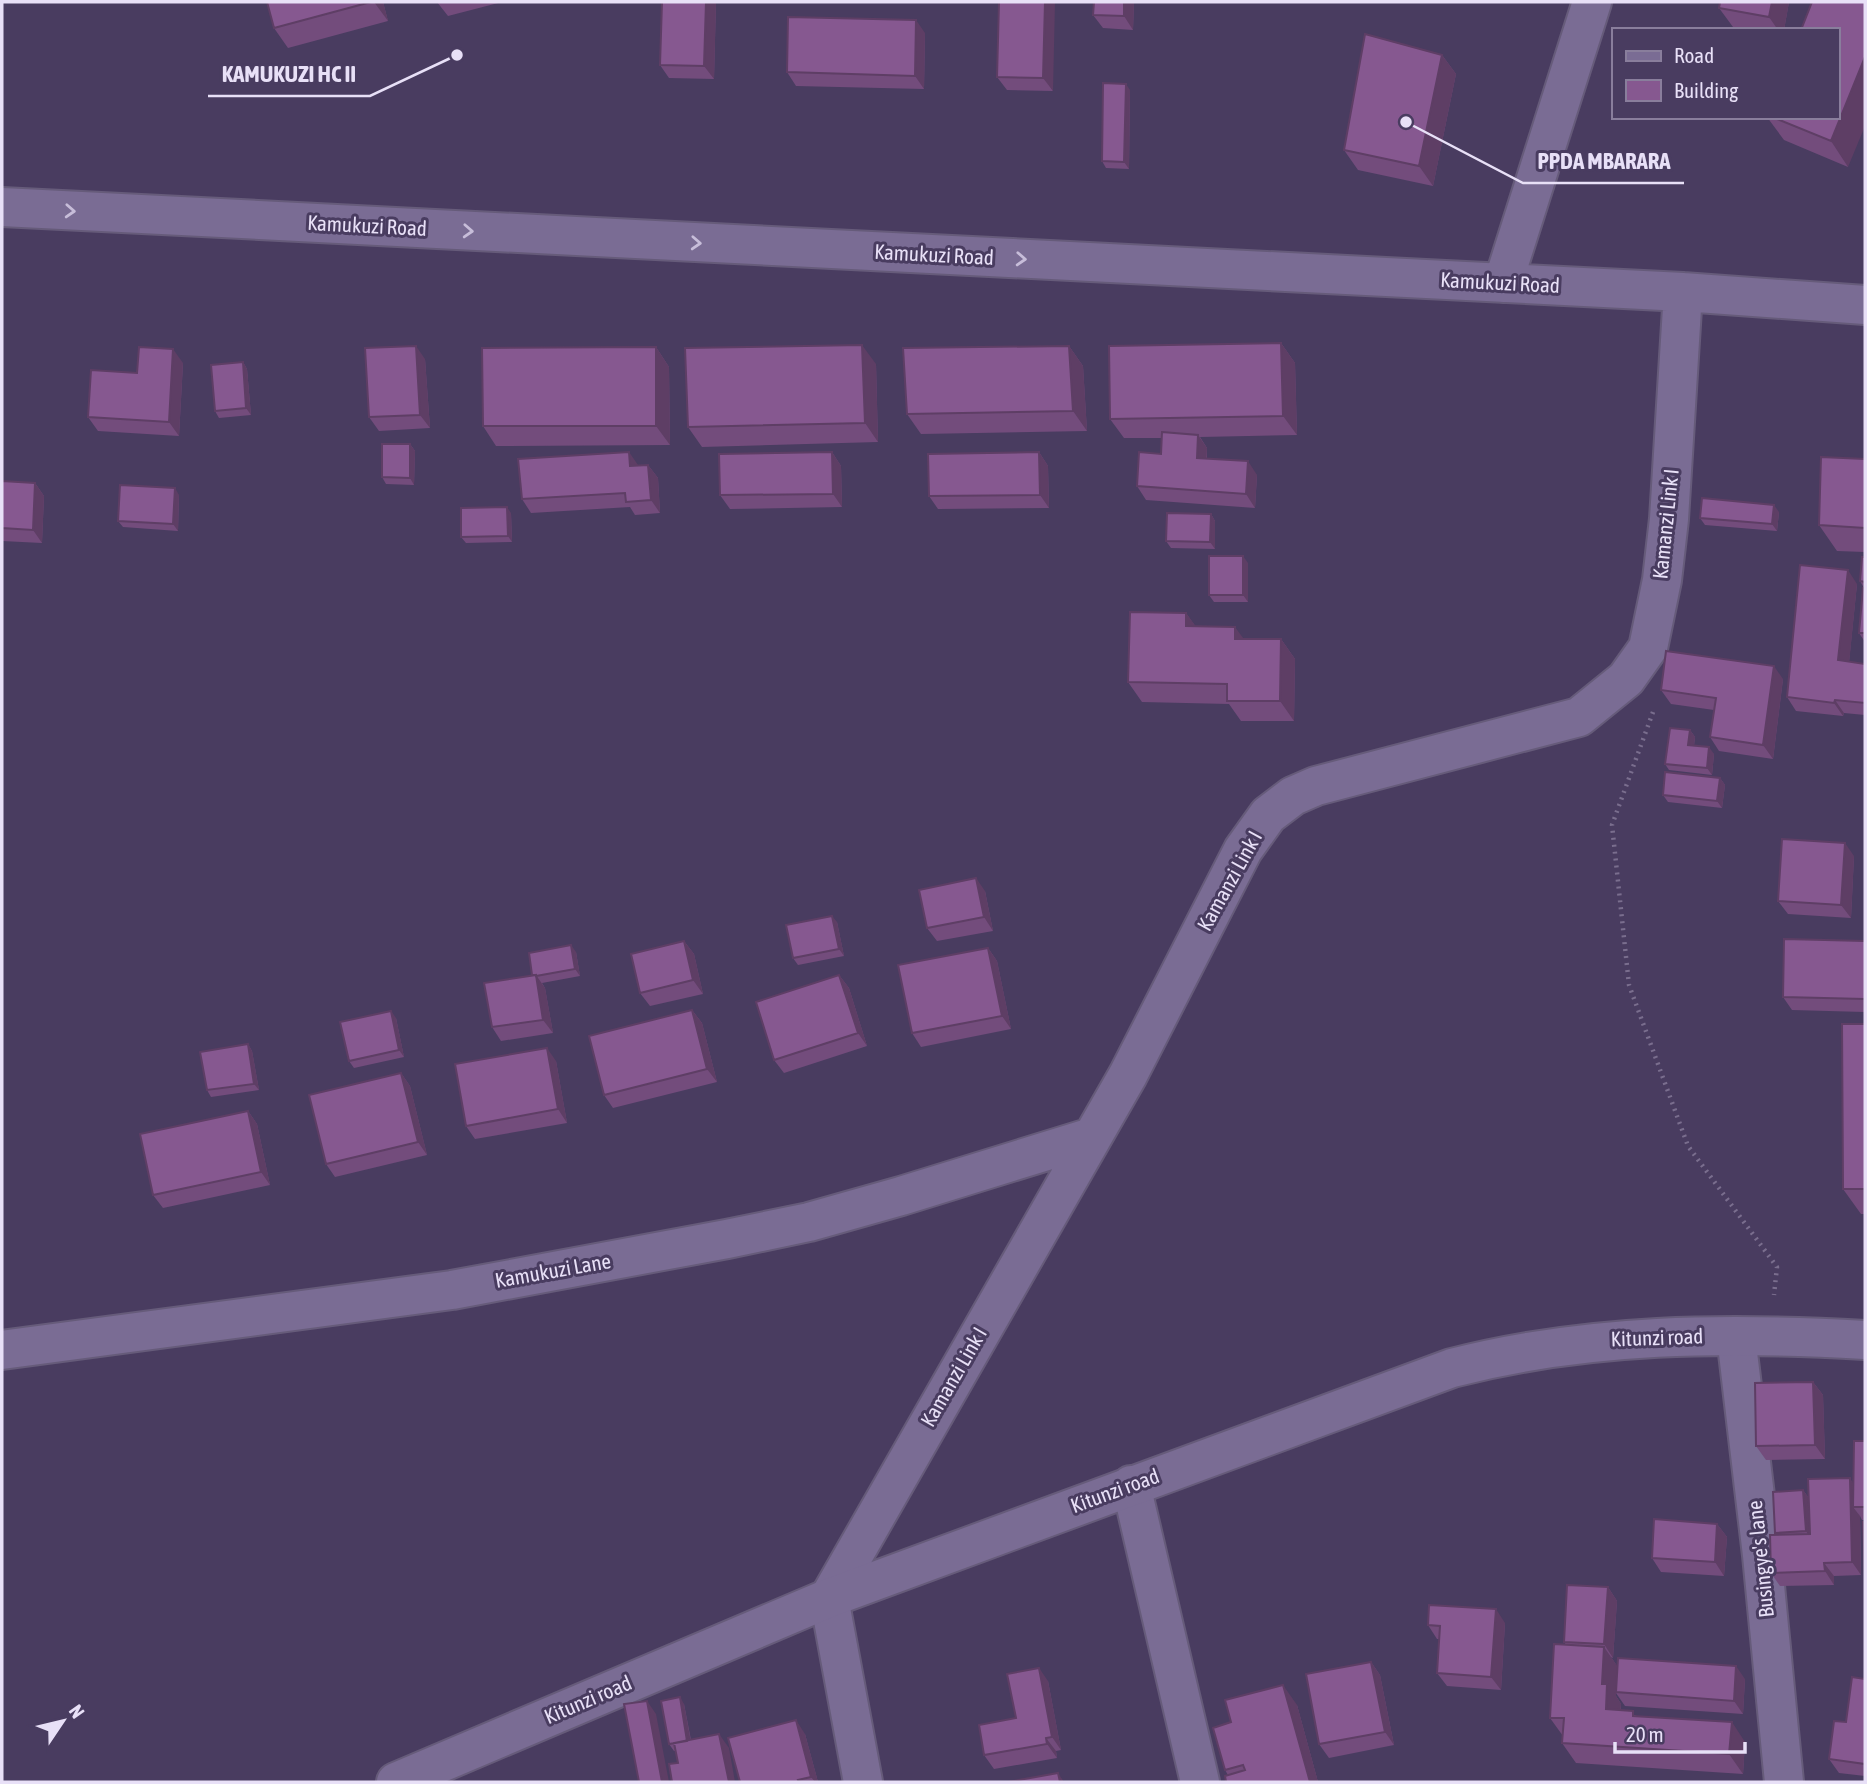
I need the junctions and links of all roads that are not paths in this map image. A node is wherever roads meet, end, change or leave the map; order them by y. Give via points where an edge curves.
1 (1592, 2) edge
2 (2, 207) edge
3 (1503, 283) junction
4 (1683, 292) junction
5 (1865, 305) edge
6 (1092, 1137) junction
7 (1752, 1335) junction
8 (1865, 1340) edge
9 (2, 1350) edge
10 (1131, 1485) junction
11 (829, 1598) junction
12 (396, 1782) edge
13 (863, 1782) edge
14 (1200, 1782) edge
15 (1784, 1782) edge

1 - 3 street
2 -> 3 street, Kamukuzi Road
3 - 4 street, Kamukuzi Road
4 - 5 street, Kamukuzi Road
4 - 6 street, Kamanzi Link I via 1669,519 1648,648 1626,679 1579,717 1316,786 1268,815 1243,850
6 - 9 street, Kamukuzi Lane via 888,1200 727,1239 452,1290
6 - 11 street, Kamanzi Link I
7 - 8 street, Kitunzi road
7 - 10 street, Kitunzi road via 1598,1340 1517,1352 1403,1385
7 - 15 street, Busingye's lane via 1762,1555
10 - 11 street, Kitunzi road
10 - 14 street
11 - 12 street, Kitunzi road
11 - 13 street

